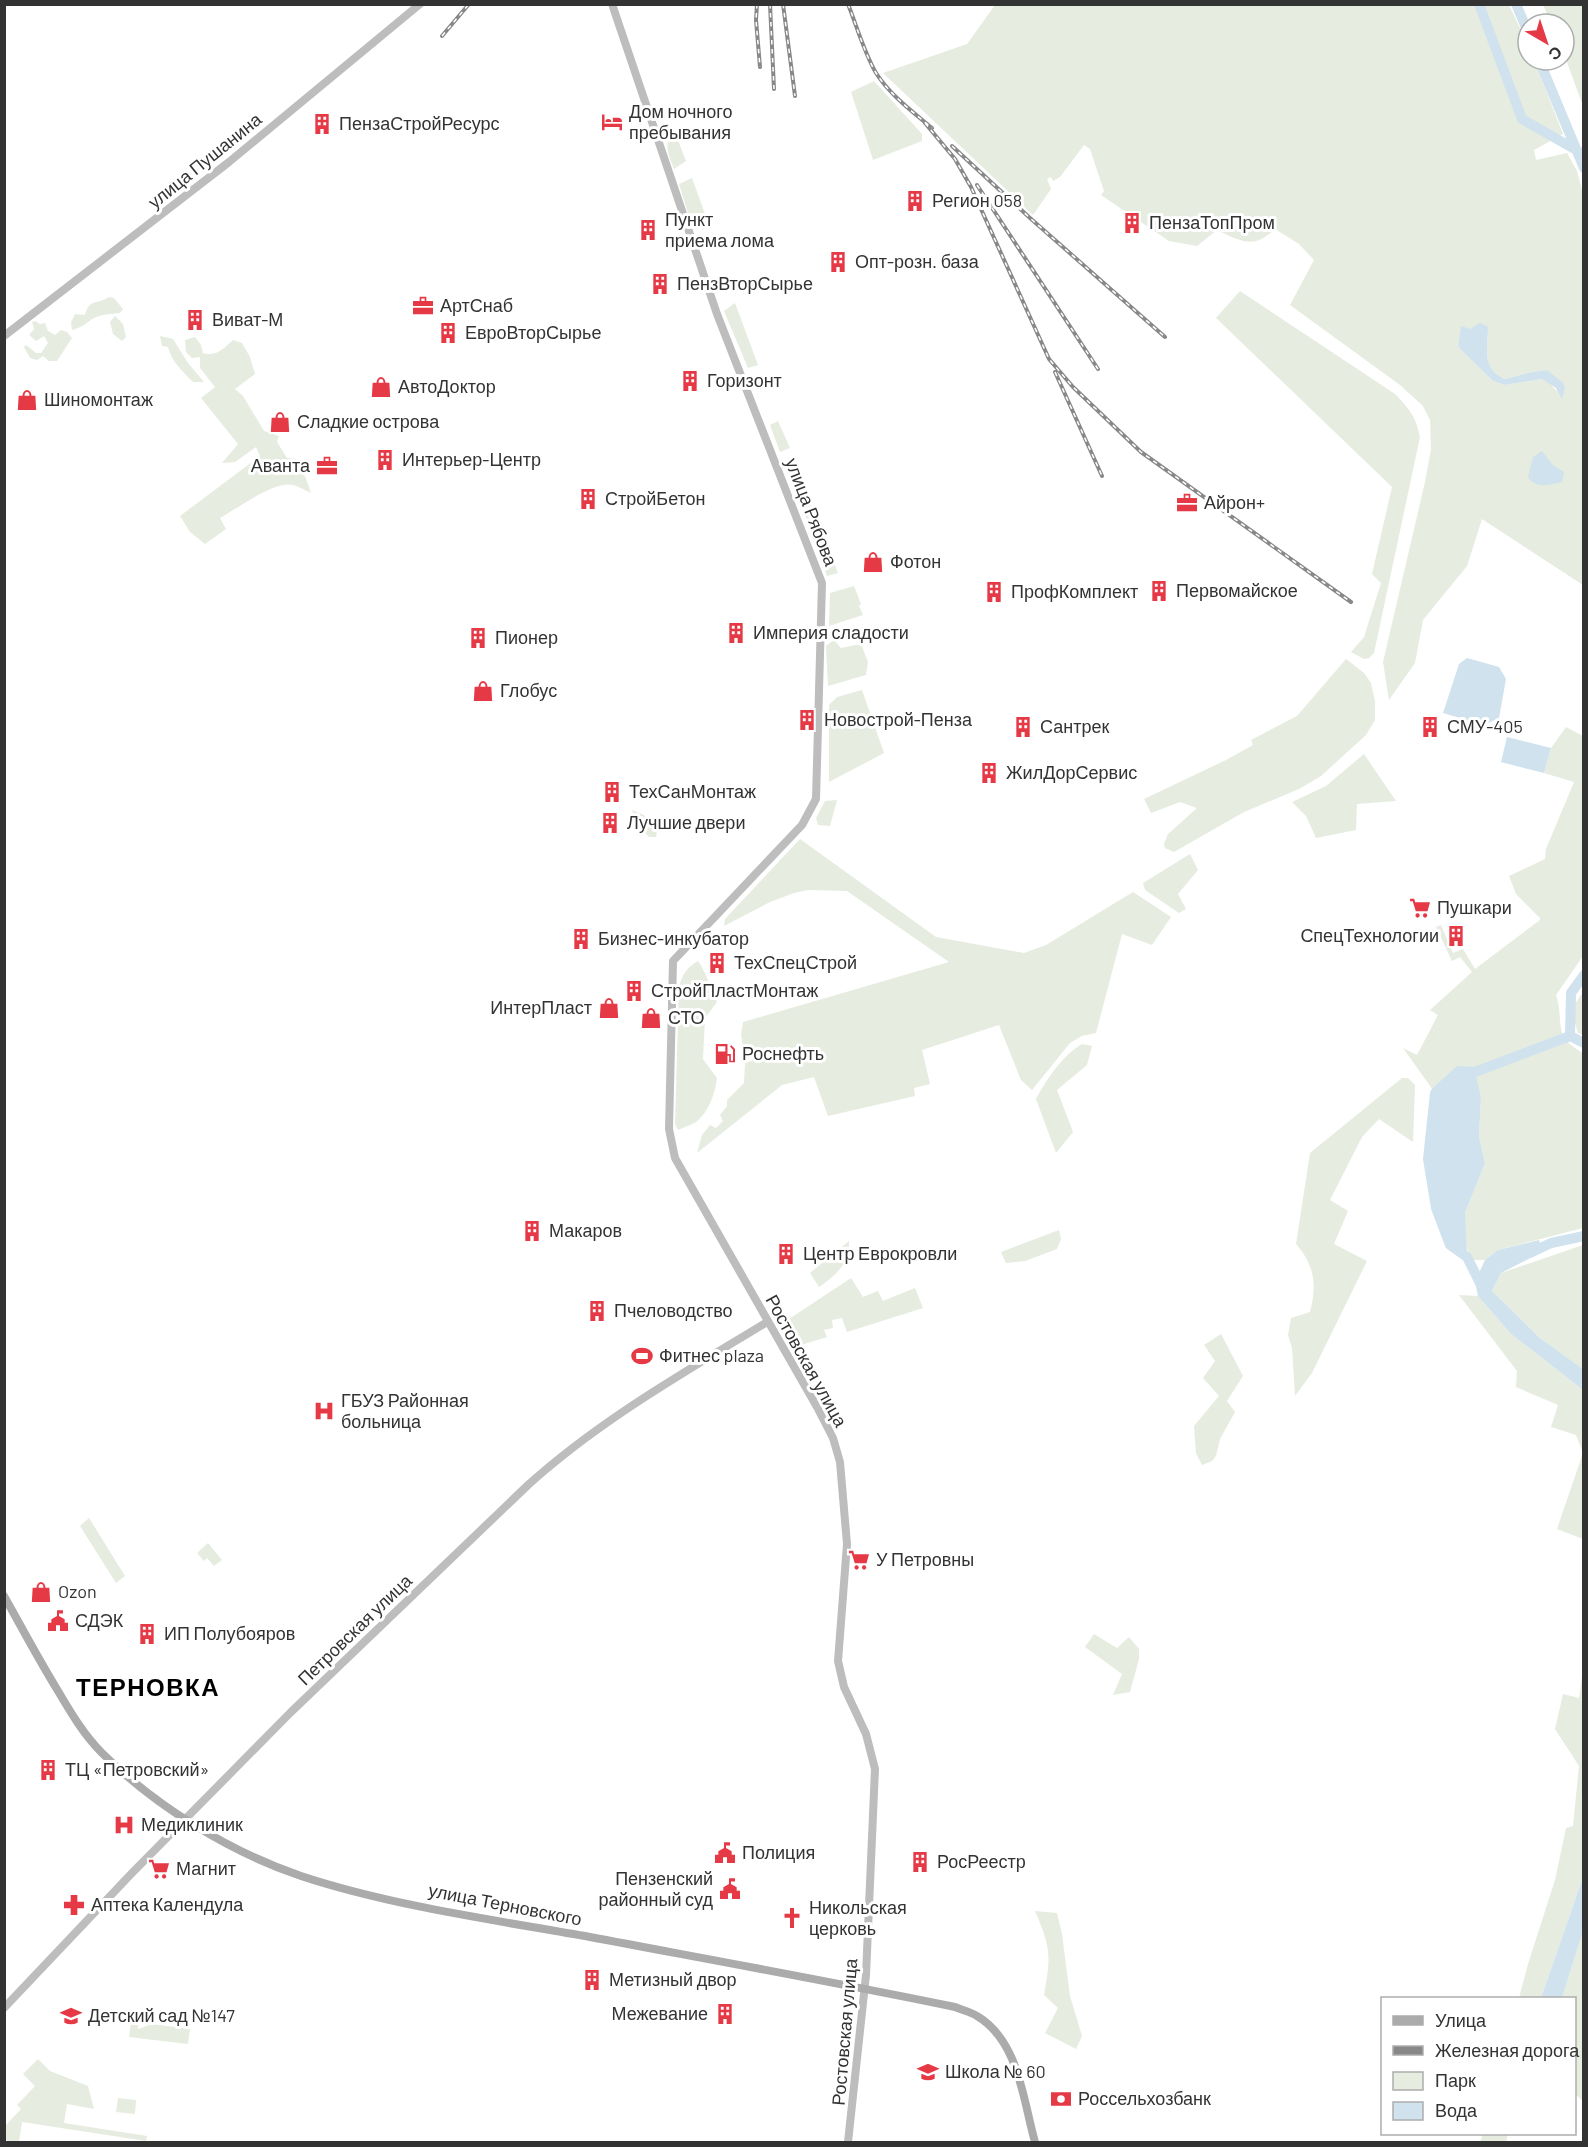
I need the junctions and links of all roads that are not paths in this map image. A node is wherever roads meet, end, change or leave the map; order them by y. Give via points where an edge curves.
1 (420, 4) edge
2 (612, 4) edge
3 (4, 336) edge
4 (672, 1002) joint
5 (767, 1322) junction
6 (4, 1596) edge
7 (186, 1820) junction
8 (864, 1989) junction
9 (4, 2008) edge
10 (848, 2142) edge
11 (1035, 2142) edge

1 - 3 street, улица Пушанина via 229,162
2 - 4 street, улица Рябова via 717,314 822,583 816,799 802,825 673,961
4 - 5 street, Ростовская улица via 669,1129 675,1158
5 - 7 street, Петровская улица via 628,1408 558,1458 384,1621
5 - 8 street, Ростовская улица via 817,1407 840,1462 847,1544 838,1661 875,1769
6 - 7 main road, улица Терновского via 79,1726 114,1764
7 - 8 main road, улица Терновского via 274,1865 340,1888
7 - 9 street, Петровская улица
8 - 10 street, Ростовская улица
8 - 11 main road, улица Терновского via 955,2007 978,2016 1011,2055

